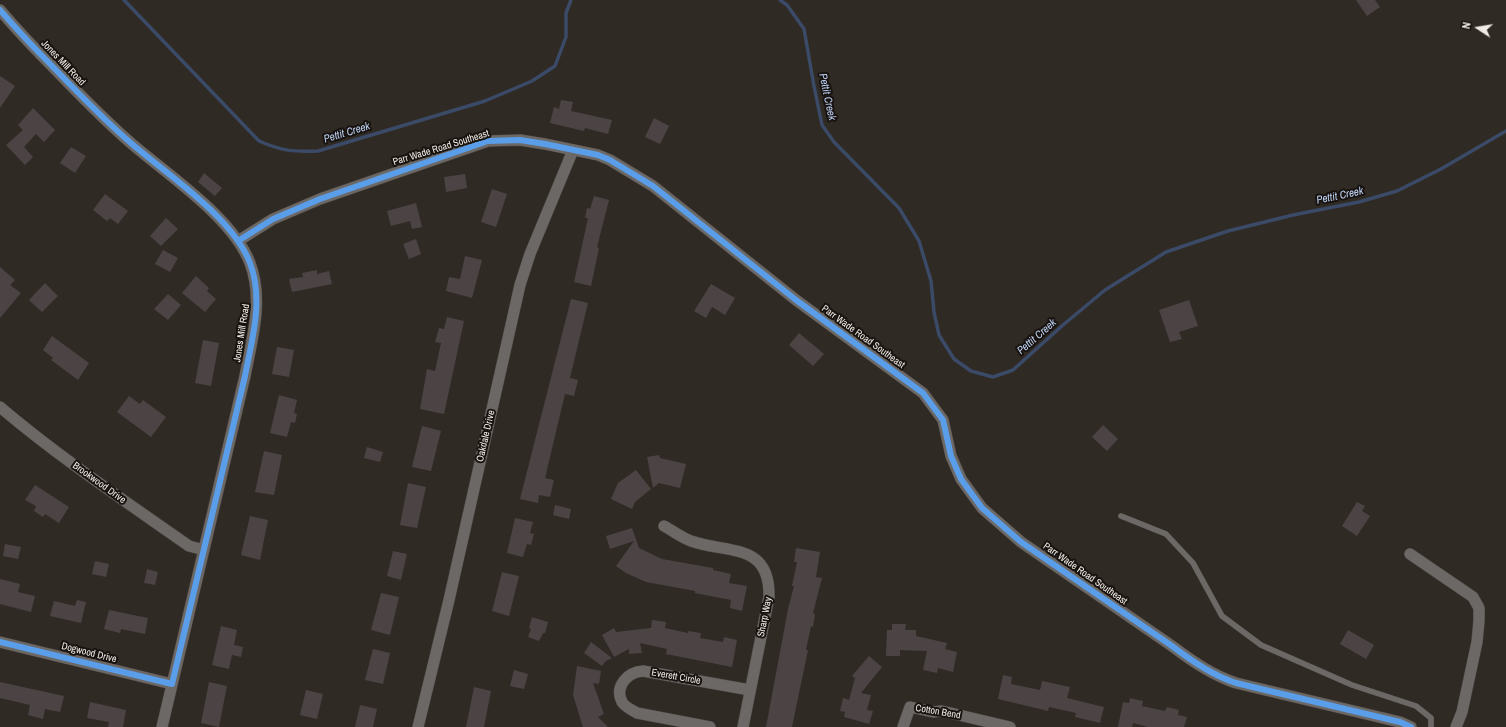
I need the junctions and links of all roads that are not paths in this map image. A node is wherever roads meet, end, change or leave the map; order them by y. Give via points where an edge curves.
1 (0, 10) edge
2 (572, 150) junction
3 (238, 241) junction
4 (0, 407) edge
5 (1121, 516) dead end
6 (664, 526) dead end
7 (204, 550) junction
8 (1410, 554) dead end
9 (0, 642) edge
10 (172, 684) junction
11 (750, 690) junction
12 (162, 727) edge
13 (418, 727) edge
14 (710, 727) edge
15 (743, 727) edge
16 (903, 727) edge
17 (1010, 727) edge
18 (1411, 727) edge
19 (1431, 727) edge
20 (1456, 727) edge

1 - 3 street, Jones Mill Road via 91,106 132,144 212,210
2 - 3 street, Parr Wade Road Southeast via 520,140 488,142 320,199 273,220
2 - 13 street, Oakdale Drive via 520,285
2 - 18 street, Parr Wade Road Southeast via 610,160 653,186 796,300 924,393 942,420 951,456 961,479 982,508 1021,542 1197,664 1221,678 1236,683 1400,722
3 - 7 street, Jones Mill Road via 250,262 254,277 257,294 256,317 245,376
4 - 7 street, Brookwood Drive via 34,436 108,490 190,546
5 - 19 lane via 1166,534 1193,563 1222,616 1261,645 1352,685 1416,706 1431,718
6 - 11 street, Sharp Way via 690,541 750,555 766,572 769,597
7 - 10 street, Jones Mill Road
8 - 20 street via 1473,597 1479,608 1477,642 1462,712
9 - 10 street, Dogwood Drive
10 - 12 street, Jones Mill Road
11 - 14 street, Everett Circle via 643,671 631,674 622,683 622,702 631,710
11 - 15 street, Sharp Way
16 - 17 street, Cotton Bend via 910,707 933,712 942,711

